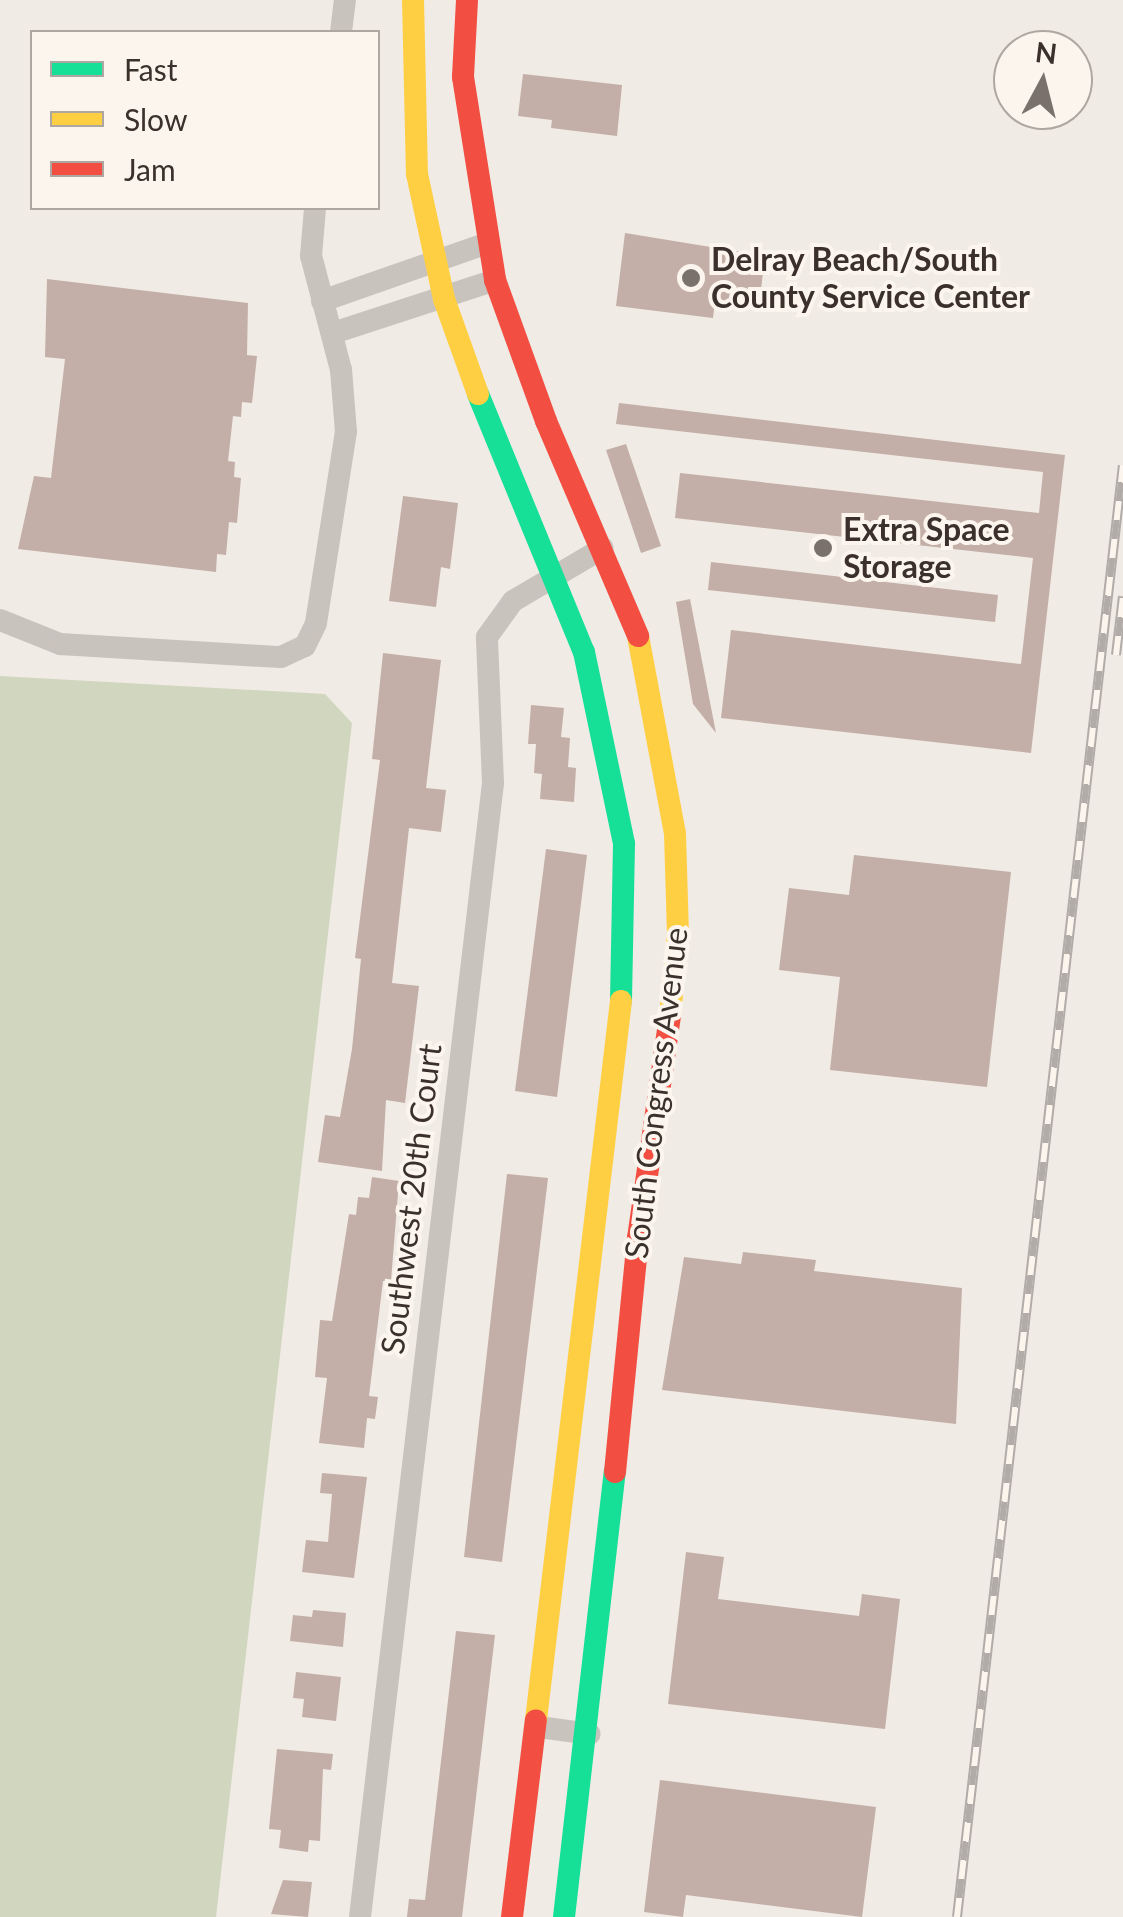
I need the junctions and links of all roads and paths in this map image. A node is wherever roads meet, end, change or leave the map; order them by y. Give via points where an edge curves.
1 (345, 0) edge
2 (414, 0) edge
3 (467, 0) edge
4 (340, 30) edge
5 (315, 210) edge
6 (488, 244) junction
7 (437, 266) junction
8 (495, 280) junction
9 (444, 299) junction
10 (322, 302) junction
11 (332, 333) junction
12 (602, 548) junction
13 (554, 572) junction
14 (0, 620) edge
15 (594, 1233) junction
16 (638, 1238) junction
17 (538, 1727) junction
18 (590, 1734) junction
19 (360, 1917) edge
20 (512, 1917) edge
21 (564, 1917) edge

1 - 4 street
2 - 7 main road, South Congress Avenue via 417,174
3 - 6 main road, South Congress Avenue via 463,77
5 - 10 street via 310,256
6 - 7 street
6 - 8 main road, South Congress Avenue
7 - 9 main road, South Congress Avenue
7 - 10 street
8 - 9 street
8 - 12 main road, South Congress Avenue
9 - 11 street
9 - 13 main road, South Congress Avenue via 494,442
10 - 11 street
11 - 14 street via 346,432 316,623 305,646 281,657 60,644
12 - 13 street, Southwest 20th Court
12 - 16 main road, South Congress Avenue via 638,634 675,834 678,933
13 - 15 main road, South Congress Avenue via 584,652 624,844 621,1022
13 - 19 street, Southwest 20th Court via 502,611 485,651 492,783
15 - 16 street
15 - 17 main road, South Congress Avenue
16 - 18 main road, South Congress Avenue
17 - 18 street
17 - 20 main road, South Congress Avenue
18 - 21 main road, South Congress Avenue

